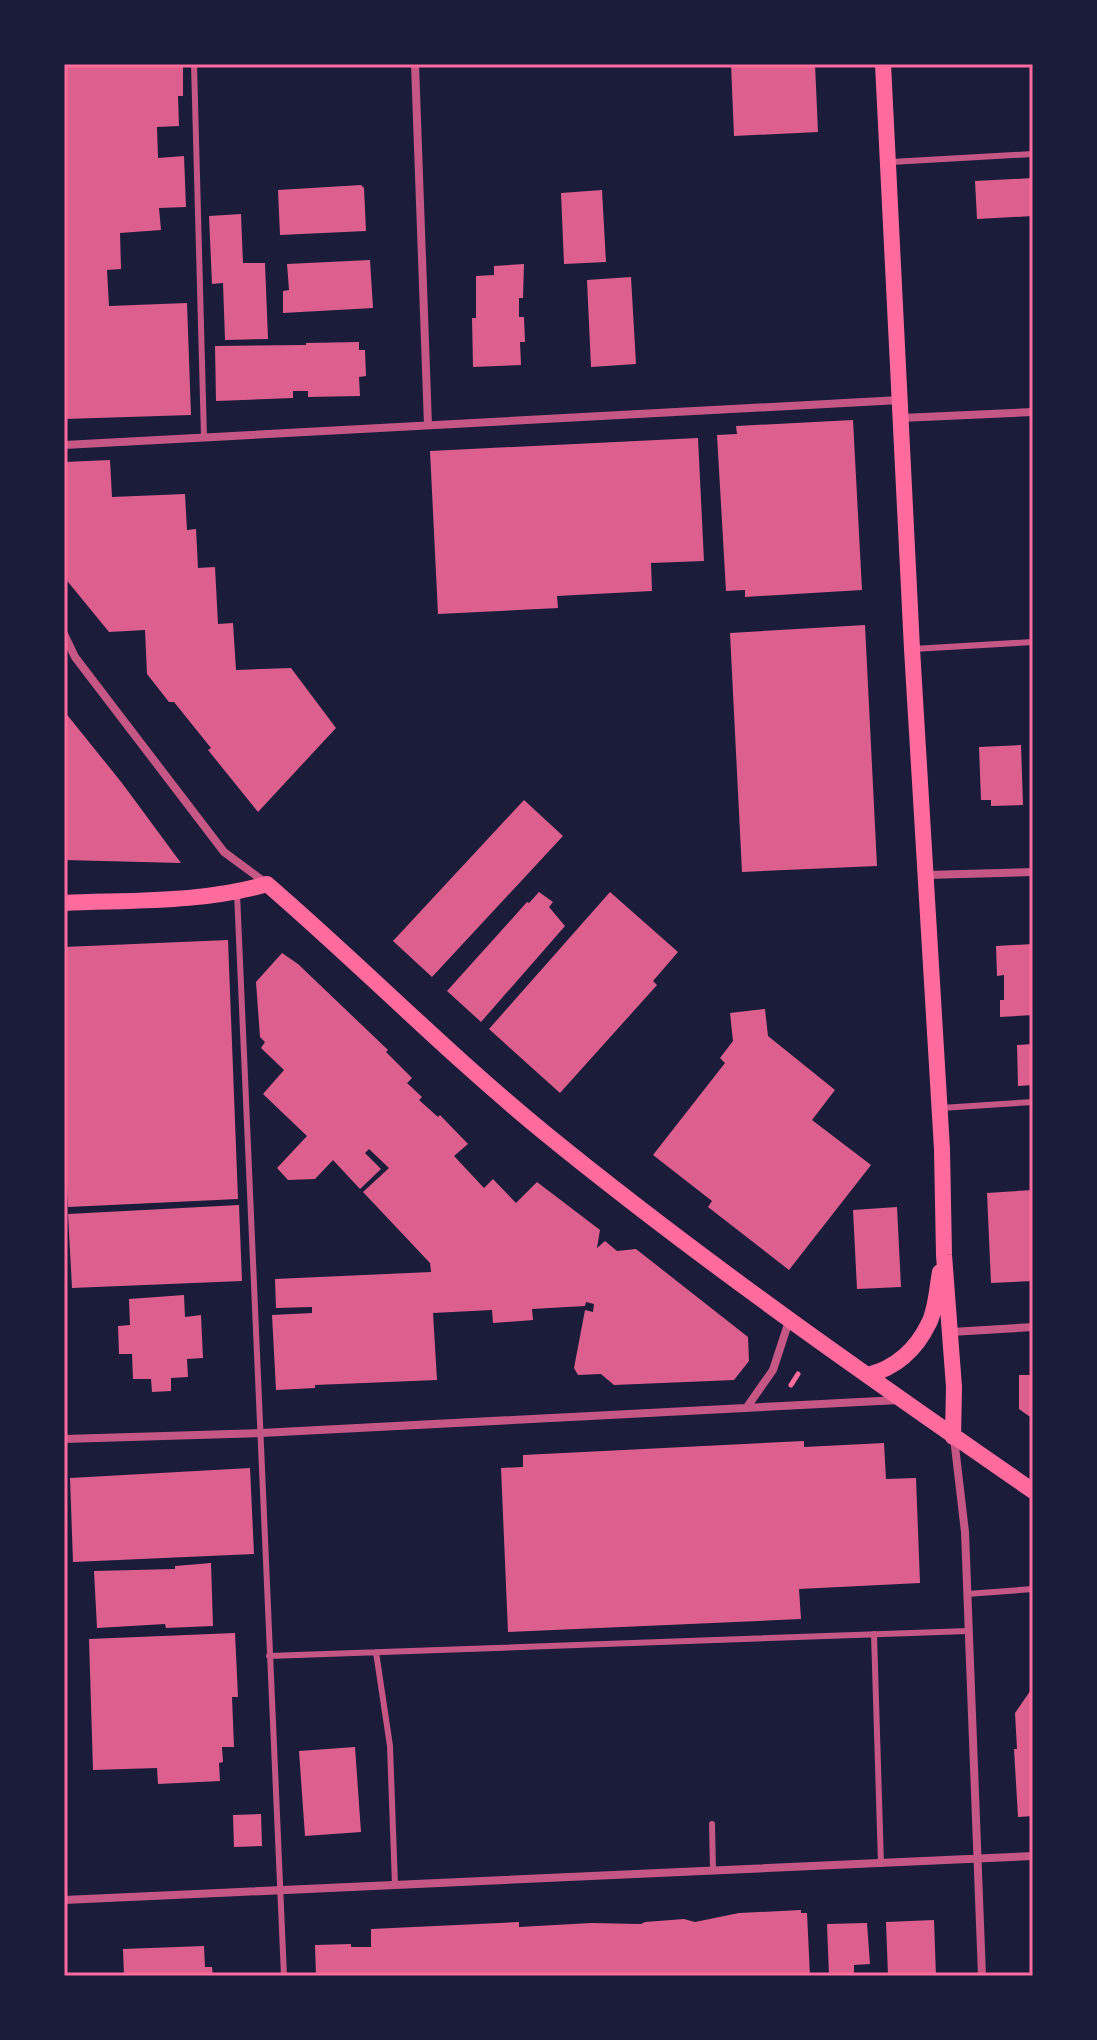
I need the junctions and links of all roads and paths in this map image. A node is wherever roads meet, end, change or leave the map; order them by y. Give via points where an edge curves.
1 (194, 64) edge
2 (415, 64) edge
3 (883, 64) edge
4 (1033, 154) edge
5 (888, 163) junction
6 (900, 400) junction
7 (1033, 412) edge
8 (901, 418) junction
9 (428, 425) junction
10 (204, 437) junction
11 (64, 445) edge
12 (64, 634) edge
13 (1033, 642) edge
14 (912, 649) junction
15 (1033, 872) edge
16 (926, 875) junction
17 (267, 884) junction
18 (237, 892) junction
19 (64, 903) edge
20 (1033, 1102) edge
21 (939, 1108) junction
22 (944, 1255) junction
23 (789, 1321) junction
24 (1033, 1327) edge
25 (951, 1332) junction
26 (798, 1374) dead end
27 (868, 1375) junction
28 (791, 1385) dead end
29 (904, 1400) junction
30 (747, 1407) junction
31 (261, 1433) junction
32 (953, 1437) junction
33 (64, 1439) edge
34 (1033, 1491) edge
35 (1033, 1589) edge
36 (967, 1594) junction
37 (968, 1631) junction
38 (874, 1634) junction
39 (376, 1652) junction
40 (269, 1656) junction
41 (712, 1824) dead end
42 (1033, 1856) edge
43 (977, 1858) junction
44 (881, 1864) junction
45 (713, 1871) junction
46 (395, 1885) junction
47 (281, 1890) junction
48 (64, 1900) edge
49 (284, 1976) edge
50 (982, 1976) edge

1 - 10 lane
2 - 9 street
3 - 5 main road
4 - 5 lane
5 - 6 main road
6 - 8 main road
6 - 9 street
7 - 8 street
8 - 14 main road
9 - 10 street
10 - 11 street
12 - 17 street via 75,657 224,852
13 - 14 lane
14 - 16 main road
15 - 16 street
16 - 21 main road
17 - 18 main road
17 - 23 main road via 536,1126
18 - 19 main road
18 - 31 lane
20 - 21 lane
21 - 22 main road
22 - 25 main road
22 - 27 main road via 930,1322 890,1370
23 - 27 main road
23 - 30 street via 773,1370
24 - 25 street
25 - 32 main road
26 - 28 path
27 - 29 main road
29 - 30 street
29 - 32 main road
30 - 31 street
31 - 33 street
31 - 40 lane
32 - 34 main road
32 - 36 street
35 - 36 lane
36 - 37 street
37 - 38 lane
37 - 43 street
38 - 39 lane
38 - 44 lane
39 - 40 lane
39 - 46 lane via 390,1746
40 - 47 lane
41 - 45 lane
42 - 43 street
43 - 44 street
43 - 50 street
44 - 45 street
45 - 46 street
46 - 47 street
47 - 48 street
47 - 49 lane

